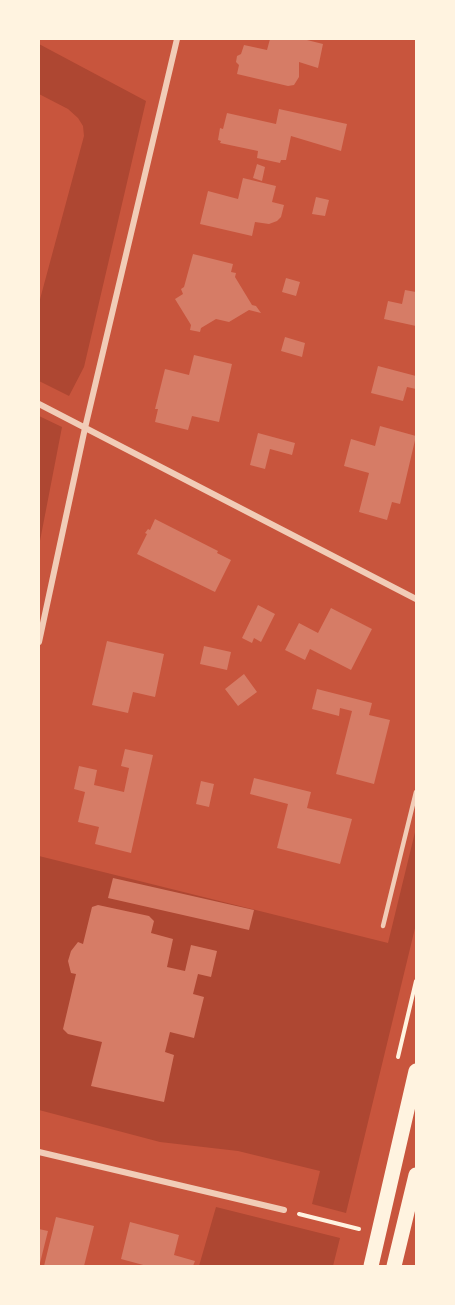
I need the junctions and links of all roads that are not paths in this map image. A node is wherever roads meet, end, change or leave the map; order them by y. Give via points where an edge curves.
1 (177, 39) edge
2 (39, 404) edge
3 (85, 428) junction
4 (416, 598) edge
5 (39, 642) edge
6 (416, 792) edge
7 (382, 926) dead end
8 (416, 1071) edge
9 (39, 1152) edge
10 (416, 1175) edge
11 (284, 1210) road end
12 (371, 1266) edge
13 (394, 1266) edge

1 - 3 street
2 - 3 street
3 - 4 street
3 - 5 street
6 - 7 lane
8 - 12 main road
9 - 11 street
10 - 13 main road

